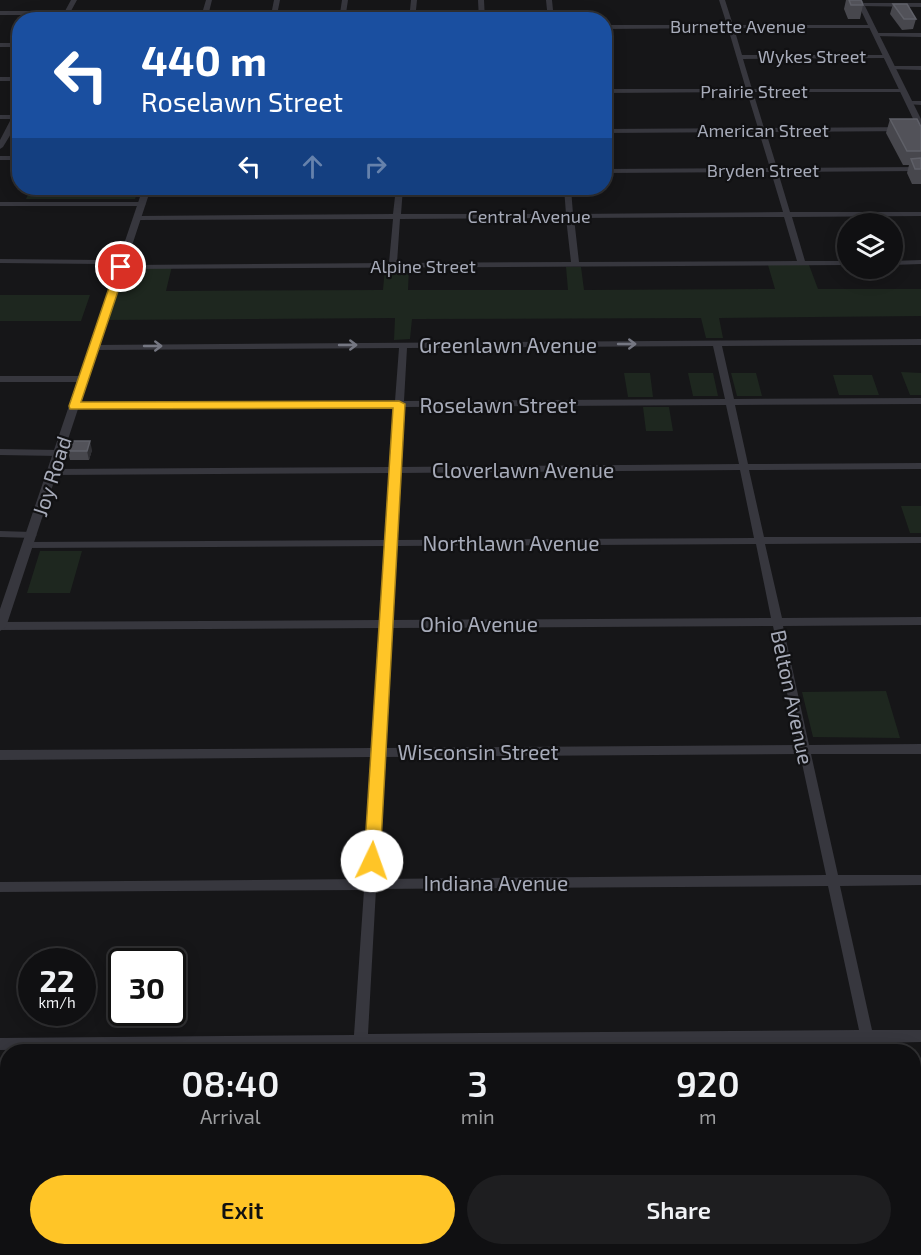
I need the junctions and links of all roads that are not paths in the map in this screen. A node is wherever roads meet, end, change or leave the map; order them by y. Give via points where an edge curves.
1 (722, 0) edge
2 (860, 3) edge
3 (921, 5) edge
4 (729, 26) junction
5 (872, 26) junction
6 (612, 27) edge
7 (876, 35) junction
8 (921, 35) edge
9 (886, 56) junction
10 (738, 57) junction
11 (892, 68) junction
12 (921, 68) edge
13 (903, 90) junction
14 (612, 91) edge
15 (749, 91) junction
16 (909, 103) junction
17 (921, 103) edge
18 (12, 126) edge
19 (921, 128) edge
20 (612, 130) edge
21 (761, 130) junction
22 (0, 147) edge
23 (774, 170) junction
24 (921, 170) edge
25 (612, 171) edge
26 (145, 195) edge
27 (399, 195) edge
28 (568, 195) edge
29 (0, 204) edge
30 (142, 204) junction
31 (787, 214) junction
32 (921, 214) edge
33 (570, 216) junction
34 (397, 217) junction
35 (137, 218) junction
36 (0, 261) edge
37 (903, 262) edge
38 (921, 262) edge
39 (802, 263) junction
40 (837, 263) edge
41 (122, 265) junction
42 (575, 265) junction
43 (393, 266) junction
44 (921, 342) edge
45 (717, 343) junction
46 (403, 345) junction
47 (95, 347) junction
48 (0, 379) edge
49 (83, 379) junction
50 (921, 401) edge
51 (729, 402) junction
52 (399, 404) junction
53 (74, 406) junction
54 (0, 452) edge
55 (59, 453) junction
56 (921, 466) edge
57 (743, 468) junction
58 (395, 470) junction
59 (52, 472) junction
60 (0, 534) edge
61 (30, 540) junction
62 (921, 540) edge
63 (759, 541) junction
64 (390, 543) junction
65 (777, 621) junction
66 (921, 621) edge
67 (386, 624) junction
68 (0, 626) edge
69 (804, 749) junction
70 (921, 749) edge
71 (378, 752) junction
72 (0, 755) edge
73 (921, 880) edge
74 (833, 881) junction
75 (371, 883) junction
76 (0, 887) edge
77 (866, 1036) junction
78 (921, 1036) edge
79 (361, 1044) edge
80 (462, 1044) edge
81 (868, 1044) edge

1 - 4 street
2 - 3 street
2 - 5 street
4 - 5 street, Burnette Avenue
4 - 6 street, Burnette Avenue
4 - 10 street
5 - 7 street
7 - 8 street
7 - 9 street
9 - 10 street, Wykes Street
9 - 11 street
10 - 15 street
11 - 12 street, Wykes Street
11 - 13 street
13 - 15 street, Prairie Street
13 - 16 street
14 - 15 street, Prairie Street
15 - 21 street
16 - 17 street
16 - 19 street
18 - 22 street
19 - 21 street, American Street
20 - 21 street, American Street
21 - 23 street
23 - 24 street, Bryden Street
23 - 25 street, Bryden Street
23 - 31 street
26 - 30 street, Joy Road
27 - 34 street
28 - 33 street
29 - 30 street
30 - 35 street, Joy Road
31 - 32 street, Central Avenue
31 - 33 street, Central Avenue
31 - 39 street
33 - 34 street, Central Avenue
33 - 42 street
34 - 35 street, Central Avenue
34 - 43 street
35 - 41 street, Joy Road
36 - 41 street, Alpine Street
37 - 38 street
39 - 40 street, Alpine Street
39 - 42 street, Alpine Street
41 - 43 street, Alpine Street
41 - 47 street, Joy Road
42 - 43 street, Alpine Street
44 - 45 street, Greenlawn Avenue
46 -> 45 street, Greenlawn Avenue
45 - 51 street, Belton Avenue
47 -> 46 street, Greenlawn Avenue
46 - 52 street
47 - 49 street, Joy Road
48 - 49 street
49 - 53 street, Joy Road
50 - 51 street, Roselawn Street
51 - 52 street, Roselawn Street
51 - 57 street, Belton Avenue
52 - 53 street, Roselawn Street
52 - 58 street
53 - 55 street, Joy Road
54 - 55 street
55 - 59 street, Joy Road
56 - 57 street, Cloverlawn Avenue
57 - 58 street, Cloverlawn Avenue
57 - 63 street, Belton Avenue
58 - 59 street, Cloverlawn Avenue
58 - 64 street
59 - 61 street, Joy Road
60 - 61 street, Northlawn Avenue
61 - 64 street, Northlawn Avenue
61 - 68 street, Joy Road
62 - 63 street, Northlawn Avenue
63 - 64 street, Northlawn Avenue
63 - 65 street, Belton Avenue
64 - 67 street
65 - 66 street, Ohio Avenue
65 - 67 street, Ohio Avenue
65 - 69 street, Belton Avenue
67 - 68 street, Ohio Avenue
67 - 71 street
69 - 70 street, Wisconsin Street
69 - 71 street, Wisconsin Street
69 - 74 street, Belton Avenue
71 - 72 street, Wisconsin Street
71 - 75 street
73 - 74 street, Indiana Avenue
74 - 75 street, Indiana Avenue
74 - 77 street, Belton Avenue
75 - 76 street, Indiana Avenue
75 - 79 street
77 - 78 street
77 - 80 street
77 - 81 street, Belton Avenue

